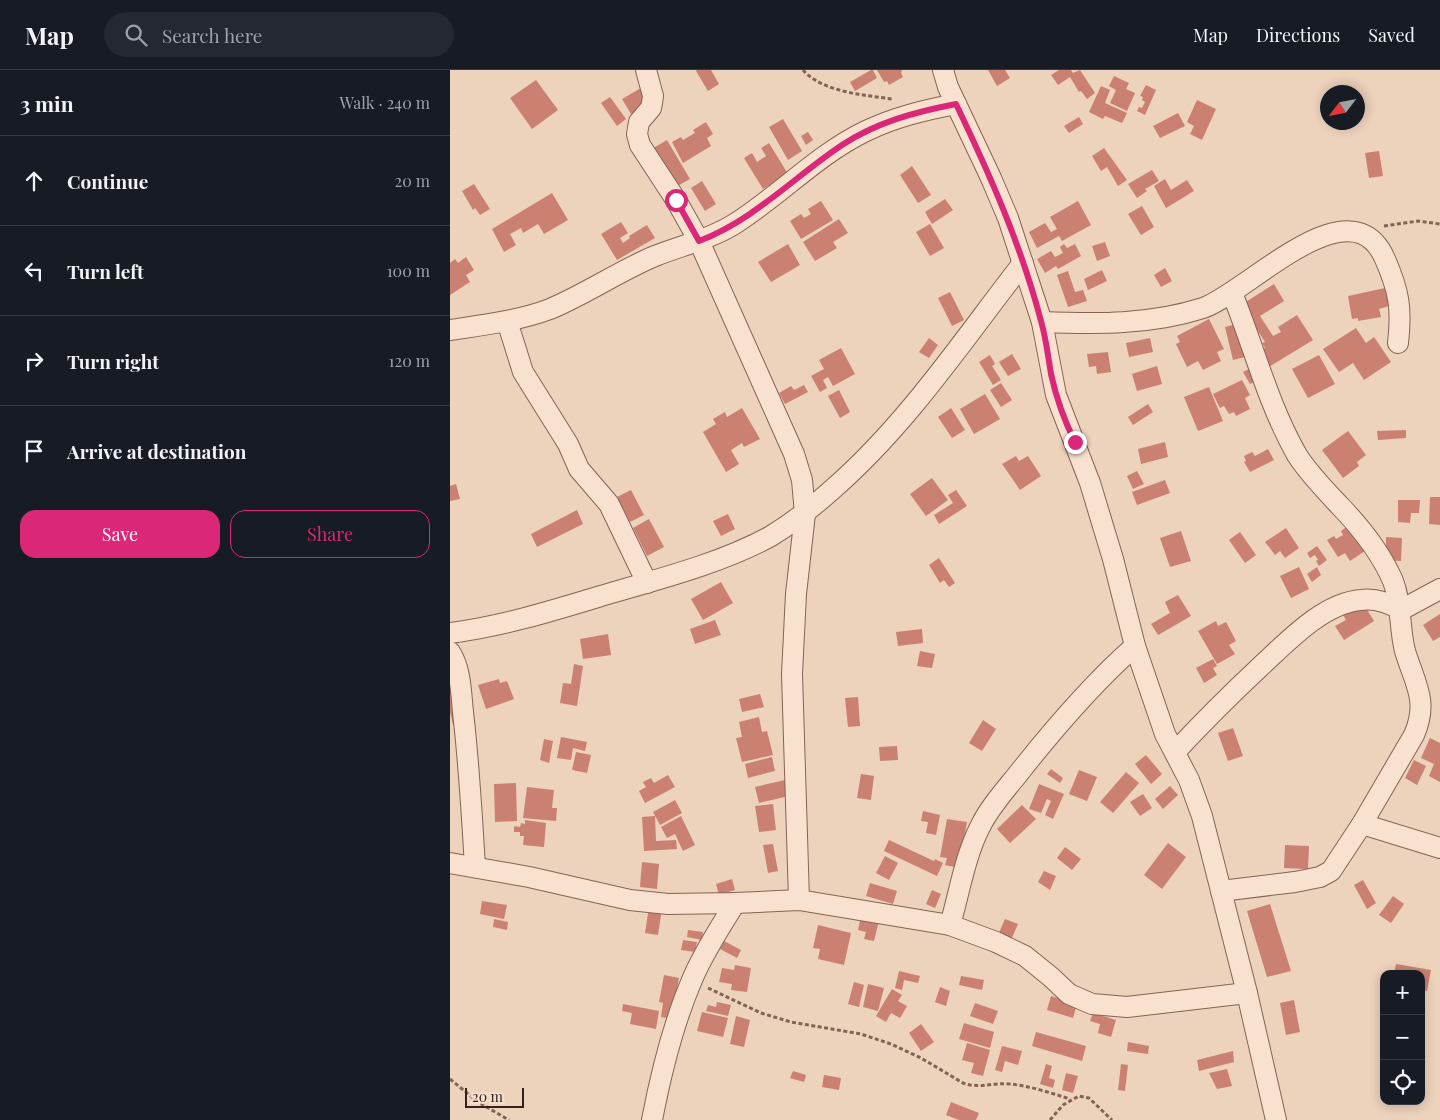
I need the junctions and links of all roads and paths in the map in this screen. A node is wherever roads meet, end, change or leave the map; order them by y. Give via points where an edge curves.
1 (646, 70) edge
2 (803, 70) edge
3 (942, 70) edge
4 (896, 99) dead end
5 (956, 104) junction
6 (1440, 224) edge
7 (1356, 230) junction
8 (699, 241) junction
9 (1023, 263) junction
10 (1232, 293) junction
11 (507, 321) junction
12 (1042, 322) junction
13 (450, 330) edge
14 (1398, 343) dead end
15 (804, 514) junction
16 (769, 537) junction
17 (800, 552) junction
18 (647, 583) junction
19 (1440, 589) edge
20 (1401, 610) junction
21 (450, 633) edge
22 (1136, 646) junction
23 (450, 652) edge
24 (1175, 752) junction
25 (1362, 824) junction
26 (1440, 848) edge
27 (450, 863) edge
28 (475, 867) junction
29 (1221, 891) junction
30 (799, 900) junction
31 (735, 903) junction
32 (950, 925) junction
33 (692, 980) junction
34 (1247, 993) junction
35 (450, 1078) edge
36 (1070, 1099) junction
37 (509, 1120) edge
38 (652, 1120) edge
39 (1050, 1120) edge
40 (1112, 1120) edge
41 (1276, 1120) edge

1 - 8 street via 653,96 651,108 639,122 637,134 640,145
2 - 4 path via 809,77 844,91
3 - 5 street
5 - 8 street via 895,118 864,132 736,223
5 - 9 street via 1008,218
6 - 7 path via 1418,221
7 - 10 street via 1321,236 1271,265
7 - 14 street via 1372,238 1390,269 1400,301
8 - 11 street via 618,273 550,309
8 - 15 street via 794,454 802,480
9 - 12 street
9 - 15 street via 881,443
10 - 12 street via 1206,307 1144,321 1104,324
10 - 20 street via 1260,372 1298,456 1377,551 1393,582
11 - 13 street
11 - 18 street via 524,372 585,478 609,504
12 - 22 street via 1056,395 1090,483
15 - 16 street
15 - 17 street
16 - 17 street via 784,538
16 - 18 street
17 - 30 street via 792,674
18 - 21 street via 530,617
19 - 20 street
20 - 24 street via 1388,603 1361,600 1315,619 1297,631
20 - 25 street via 1401,633 1418,688 1420,722
22 - 24 street via 1165,734
22 - 32 street via 1084,694 980,826
23 - 28 street via 460,683 469,759
24 - 29 street via 1202,816
25 - 26 street
25 - 29 street via 1331,872 1295,882
27 - 28 street
28 - 31 street via 630,900 668,904
29 - 34 street
30 - 31 street
30 - 32 street
31 - 33 street
32 - 34 street via 1024,956 1069,994 1092,1004 1127,1007
33 - 36 path via 761,1014 861,1034 891,1044 963,1084 1010,1084
33 - 38 street via 671,1041
34 - 41 street
35 - 37 path via 478,1102
36 - 39 path
36 - 40 path via 1079,1096 1089,1098

